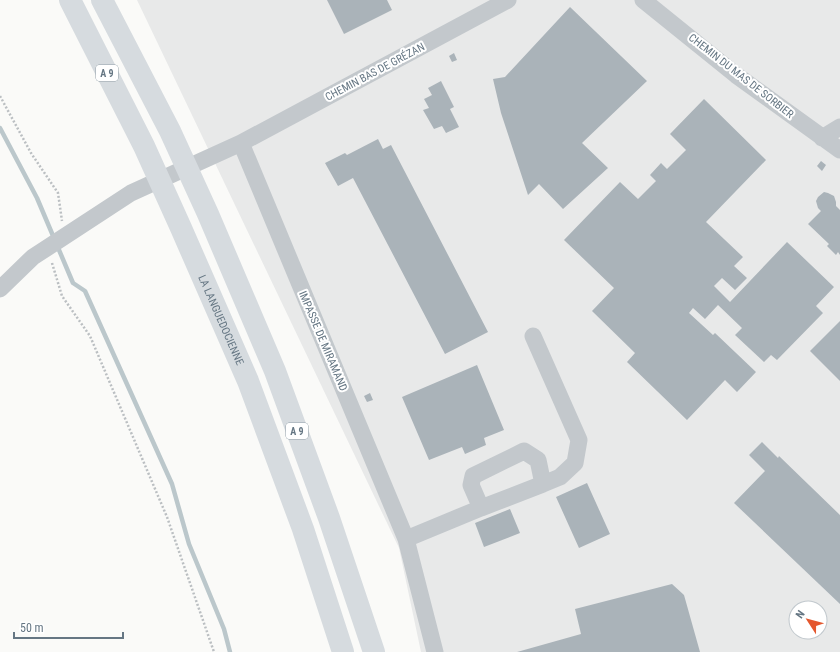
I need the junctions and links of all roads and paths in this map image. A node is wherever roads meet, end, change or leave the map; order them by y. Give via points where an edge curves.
1 (70, 0) edge
2 (102, 0) edge
3 (508, 0) edge
4 (644, 0) edge
5 (0, 96) edge
6 (840, 127) edge
7 (822, 138) junction
8 (241, 144) junction
9 (840, 150) edge
10 (64, 237) junction
11 (46, 248) junction
12 (0, 289) edge
13 (533, 336) dead end
14 (543, 484) junction
15 (481, 508) junction
16 (406, 539) junction
17 (214, 652) edge
18 (343, 652) edge
19 (374, 652) edge
20 (435, 652) edge

1 - 18 highway, LA LANGUEDOCIENNE / A 9 via 144,146 248,381 303,529
2 - 19 highway, A 9 via 170,131 275,371 329,518
3 - 8 street, CHEMIN BAS DE GRÉZAN
4 - 7 street, CHEMIN DU MAS DE SORBIER via 736,75
5 - 10 path via 30,153 58,193
6 - 7 street
7 - 9 street, CHEMIN DU MAS DE SORBIER
8 - 10 street, CHEMIN BAS DE GRÉZAN via 132,193
8 - 16 street, IMPASSE DE MIRAMAND
10 - 11 street, CHEMIN BAS DE GRÉZAN
11 - 12 street, CHEMIN BAS DE GRÉZAN
11 - 17 path via 62,296 90,336 166,517
13 - 14 street via 579,440 575,463 560,477
14 - 15 street
14 - 15 street via 538,460 524,451 473,476 471,485
15 - 16 street
16 - 20 street, IMPASSE DE MIRAMAND

